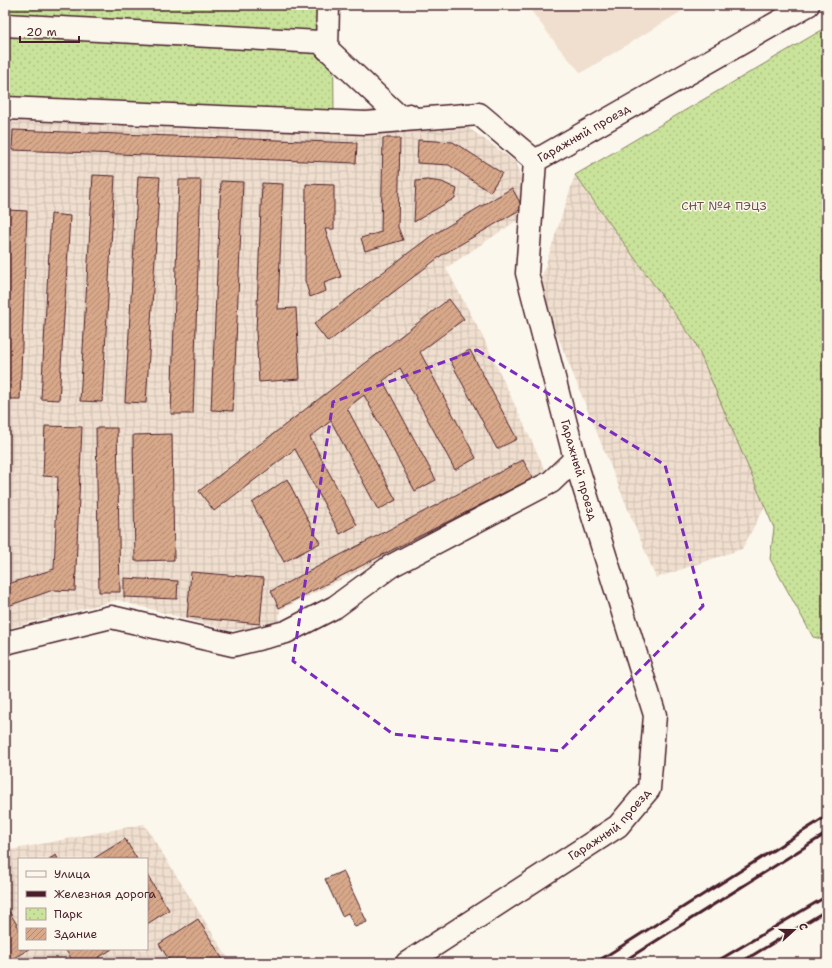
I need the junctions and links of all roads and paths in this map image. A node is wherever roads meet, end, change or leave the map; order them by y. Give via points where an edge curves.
1 (328, 5) edge
2 (808, 5) edge
3 (5, 25) edge
4 (327, 49) junction
5 (5, 108) edge
6 (408, 116) junction
7 (536, 161) junction
8 (575, 458) junction
9 (5, 643) edge
10 (407, 963) edge

1 - 4 street
2 - 7 street, Гаражный проезд
3 - 4 street via 320,42
4 - 6 street
5 - 6 street via 366,123
6 - 7 street via 479,114
7 - 8 street, Гаражный проезд via 527,273
8 - 9 street via 551,482 391,566 335,607 286,632 233,645 110,617
8 - 10 street, Гаражный проезд via 655,715 649,789 618,826

